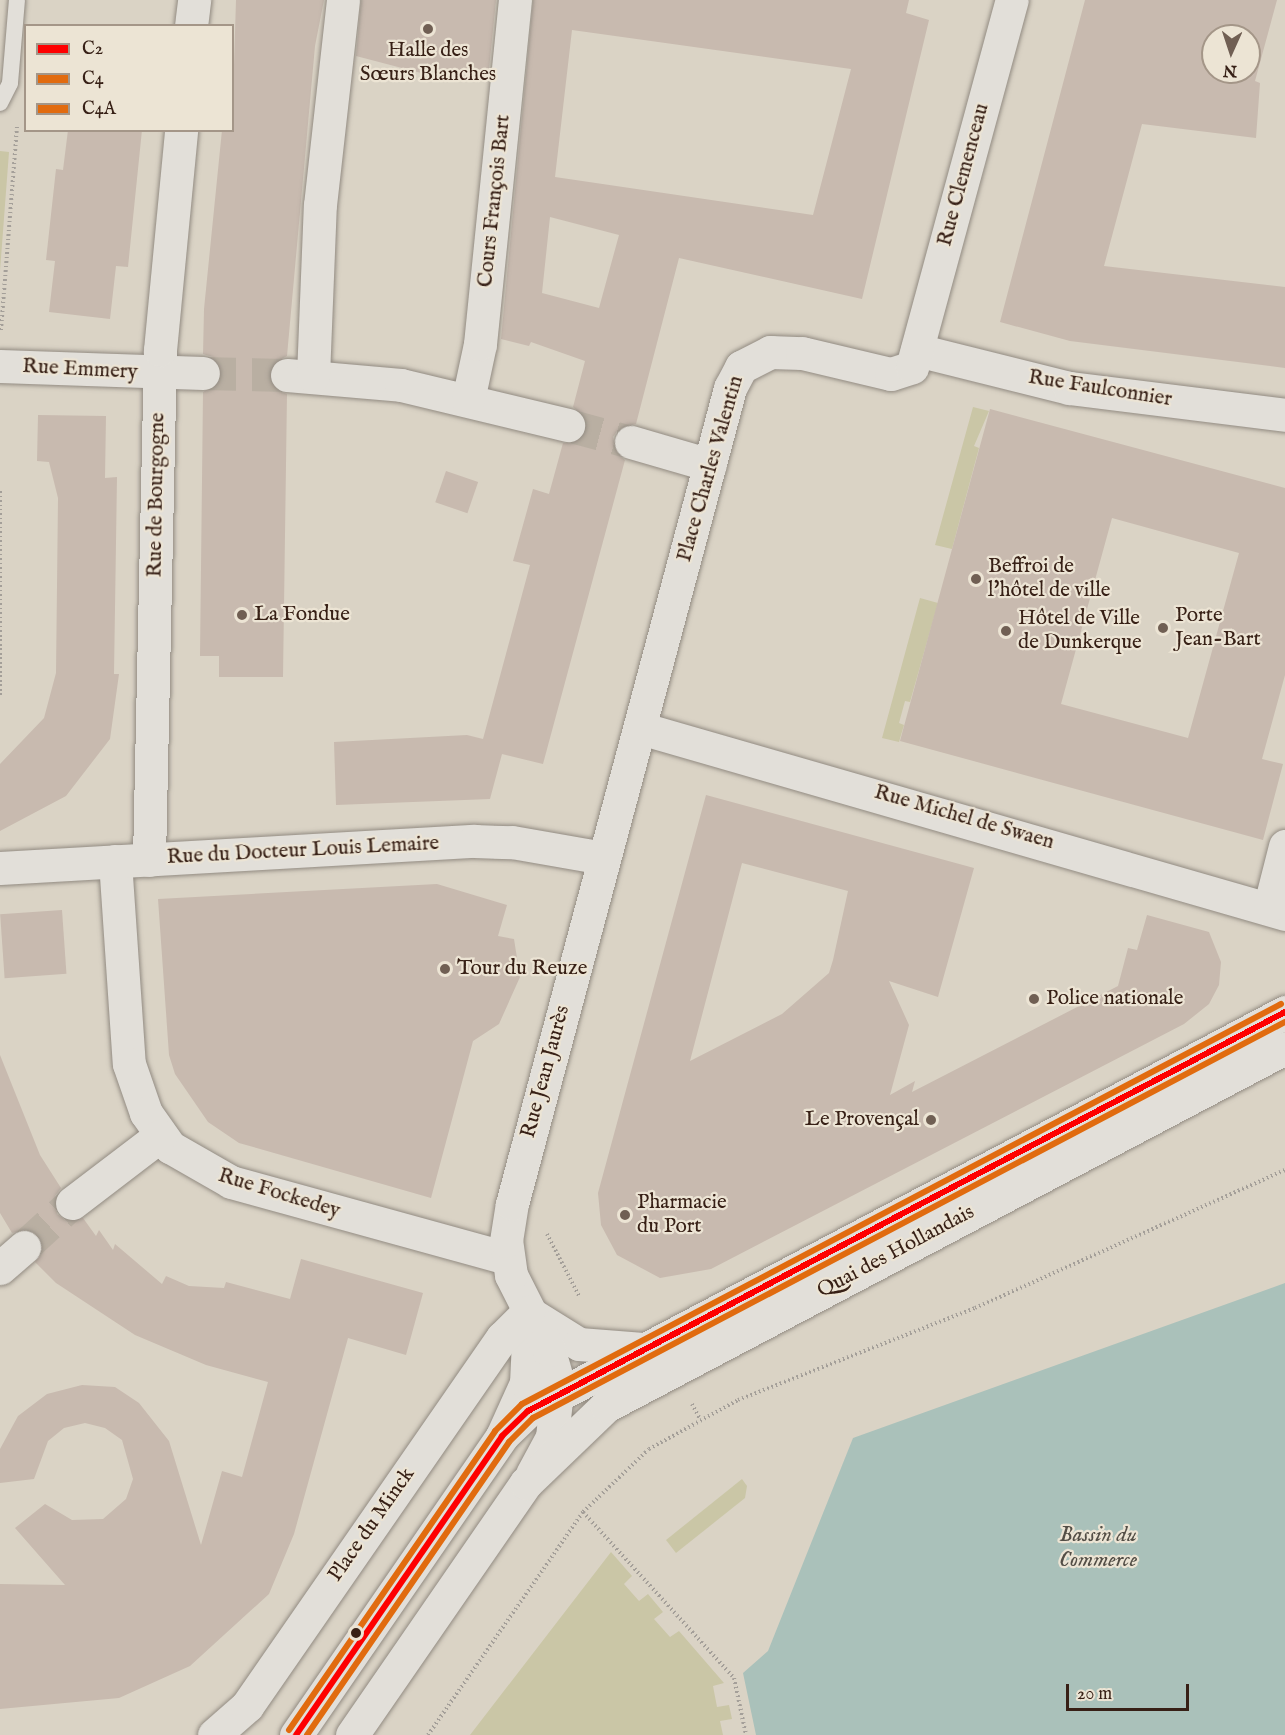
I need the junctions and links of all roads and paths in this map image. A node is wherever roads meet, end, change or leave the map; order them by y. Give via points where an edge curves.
1 (17, 0) edge
2 (194, 0) edge
3 (343, 0) edge
4 (515, 0) edge
5 (1012, 0) edge
6 (191, 24) edge
7 (0, 103) edge
8 (12, 116) dead end
9 (181, 132) edge
10 (1, 337) edge
11 (917, 350) junction
12 (0, 366) edge
13 (203, 373) tunnel mouth
14 (160, 374) junction
15 (468, 400) junction
16 (1285, 415) edge
17 (568, 425) tunnel mouth
18 (631, 442) tunnel mouth
19 (710, 465) junction
20 (0, 491) edge
21 (0, 696) edge
22 (640, 728) junction
23 (1285, 846) edge
24 (604, 858) junction
25 (149, 860) junction
26 (115, 861) junction
27 (0, 868) edge
28 (1277, 910) edge
29 (1285, 1012) edge
30 (1285, 1048) edge
31 (160, 1136) junction
32 (1285, 1170) edge
33 (72, 1203) tunnel mouth
34 (543, 1225) dead end
35 (24, 1247) tunnel mouth
36 (507, 1258) junction
37 (0, 1268) edge
38 (583, 1299) dead end
39 (528, 1312) junction
40 (643, 1349) junction
41 (673, 1367) junction
42 (559, 1393) junction
43 (700, 1419) junction
44 (502, 1436) junction
45 (526, 1483) junction
46 (584, 1512) junction
47 (214, 1735) edge
48 (296, 1735) edge
49 (352, 1735) edge
50 (428, 1735) edge
51 (746, 1735) edge

1 - 7 lane via 10,83
2 - 6 street
3 - 15 street via 300,375 401,385
4 - 15 street, Cours François Bart via 480,344
5 - 11 street, Rue Clemenceau
8 - 10 path via 18,122
9 - 14 street, Rue de Bourgogne
11 - 16 street, Rue Faulconnier via 1069,388
11 - 19 street, Place Charles Valentin via 912,367 897,374 802,352 770,352 748,361 732,383
12 - 14 street, Rue Emmery
13 - 14 street
14 - 25 street, Rue de Bourgogne
15 - 17 street
18 - 19 street
19 - 22 street, Place Charles Valentin
20 - 21 path
22 - 24 street, Rue Jean Jaurès
22 - 28 street, Rue Michel de Swaen
23 - 28 street
24 - 25 street, Rue du Docteur Louis Lemaire via 494,841
24 - 36 street, Rue Jean Jaurès via 520,1165
25 - 26 street, Rue du Docteur Louis Lemaire
26 - 27 street, Rue du Docteur Louis Lemaire
26 - 31 street, Rue Fockedey via 124,1042 137,1091
29 - 40 street, Quai des Hollandais
30 - 41 street, Quai des Hollandais
31 - 33 street
31 - 36 street, Rue Fockedey via 198,1168 231,1182
32 - 43 path via 975,1308
34 - 38 path via 568,1284
35 - 37 street
36 - 39 street, Rue Jean Jaurès
39 - 40 street via 579,1344
39 - 42 street via 553,1359
39 - 44 street via 526,1383
39 - 47 street, Place du Minck via 502,1338 247,1706
40 - 42 street, Quai des Hollandais
41 - 43 path
41 - 45 street, Quai des Hollandais via 589,1419
42 - 44 street, Quai des Hollandais
42 - 45 street via 548,1448
43 - 46 path via 635,1459
44 - 48 street
45 - 49 street
46 - 50 path
46 - 51 path via 734,1678

